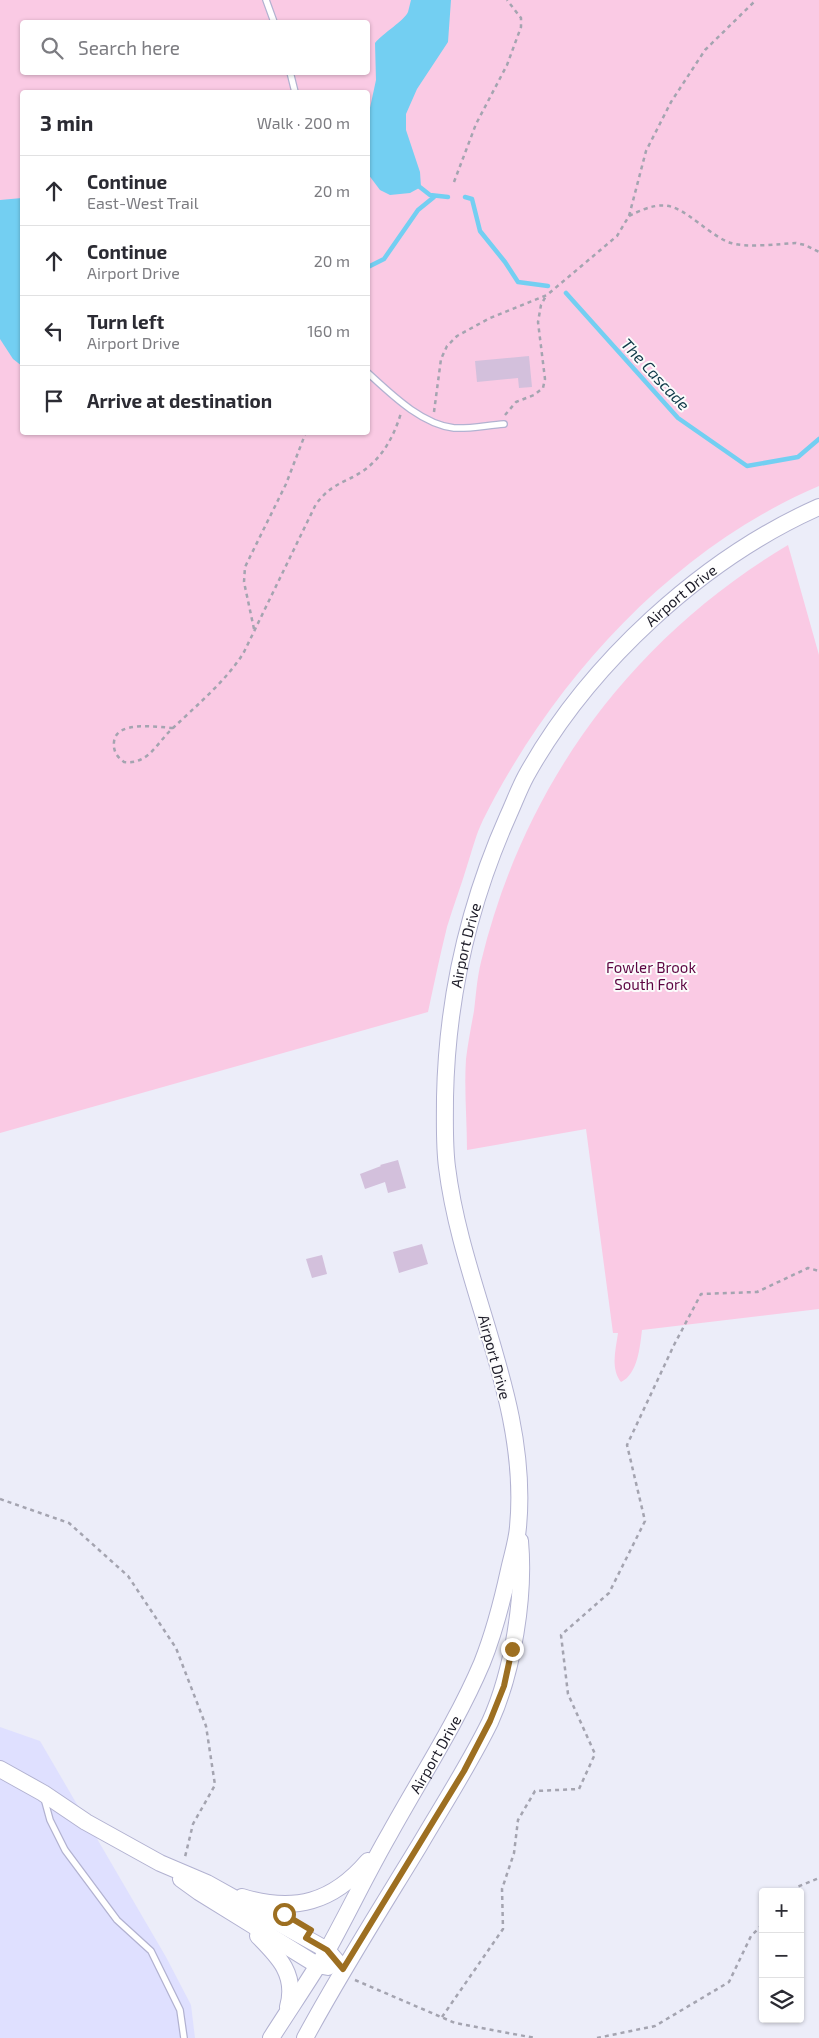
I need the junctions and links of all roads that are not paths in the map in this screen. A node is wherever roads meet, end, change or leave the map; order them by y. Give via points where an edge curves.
1 (266, 0) edge
2 (273, 20) edge
3 (291, 75) edge
4 (294, 90) edge
5 (370, 375) edge
6 (504, 424) road end
7 (819, 507) edge
8 (518, 1519) junction
9 (0, 1769) edge
10 (43, 1793) junction
11 (398, 1818) junction
12 (160, 1863) junction
13 (207, 1883) junction
14 (239, 1916) junction
15 (327, 1950) junction
16 (318, 1965) junction
17 (347, 1974) junction
18 (287, 2013) junction
19 (184, 2038) edge
20 (271, 2038) edge
21 (305, 2038) edge

1 - 2 lane
3 - 4 lane
5 - 6 lane via 433,421 455,428
7 - 8 main road, Airport Drive via 786,522 730,557 646,624 608,663 525,777 486,868 472,912 449,1024 446,1165 462,1239 515,1439
8 - 11 main road, Airport Drive via 496,1621 482,1661
8 - 17 main road, Airport Drive via 522,1566 519,1605 504,1686 464,1771
9 - 10 main road, Airport Drive
10 - 12 main road, Airport Drive via 86,1822
10 - 19 lane via 50,1820 65,1850 117,1920 151,1951 180,2010
11 - 13 main road, Airport Drive via 367,1862 346,1884 325,1896 282,1904 244,1898
11 - 15 main road, Airport Drive
12 - 13 main road, Airport Drive
12 - 14 main road, Airport Drive
13 - 15 main road, Airport Drive
14 - 16 main road, Airport Drive
14 - 18 main road via 278,1955 286,1969 291,1996
15 - 16 main road, Airport Drive
15 - 17 main road, Airport Drive
16 - 17 main road, Airport Drive
16 - 18 main road
17 - 21 main road via 334,1984
18 - 20 main road

